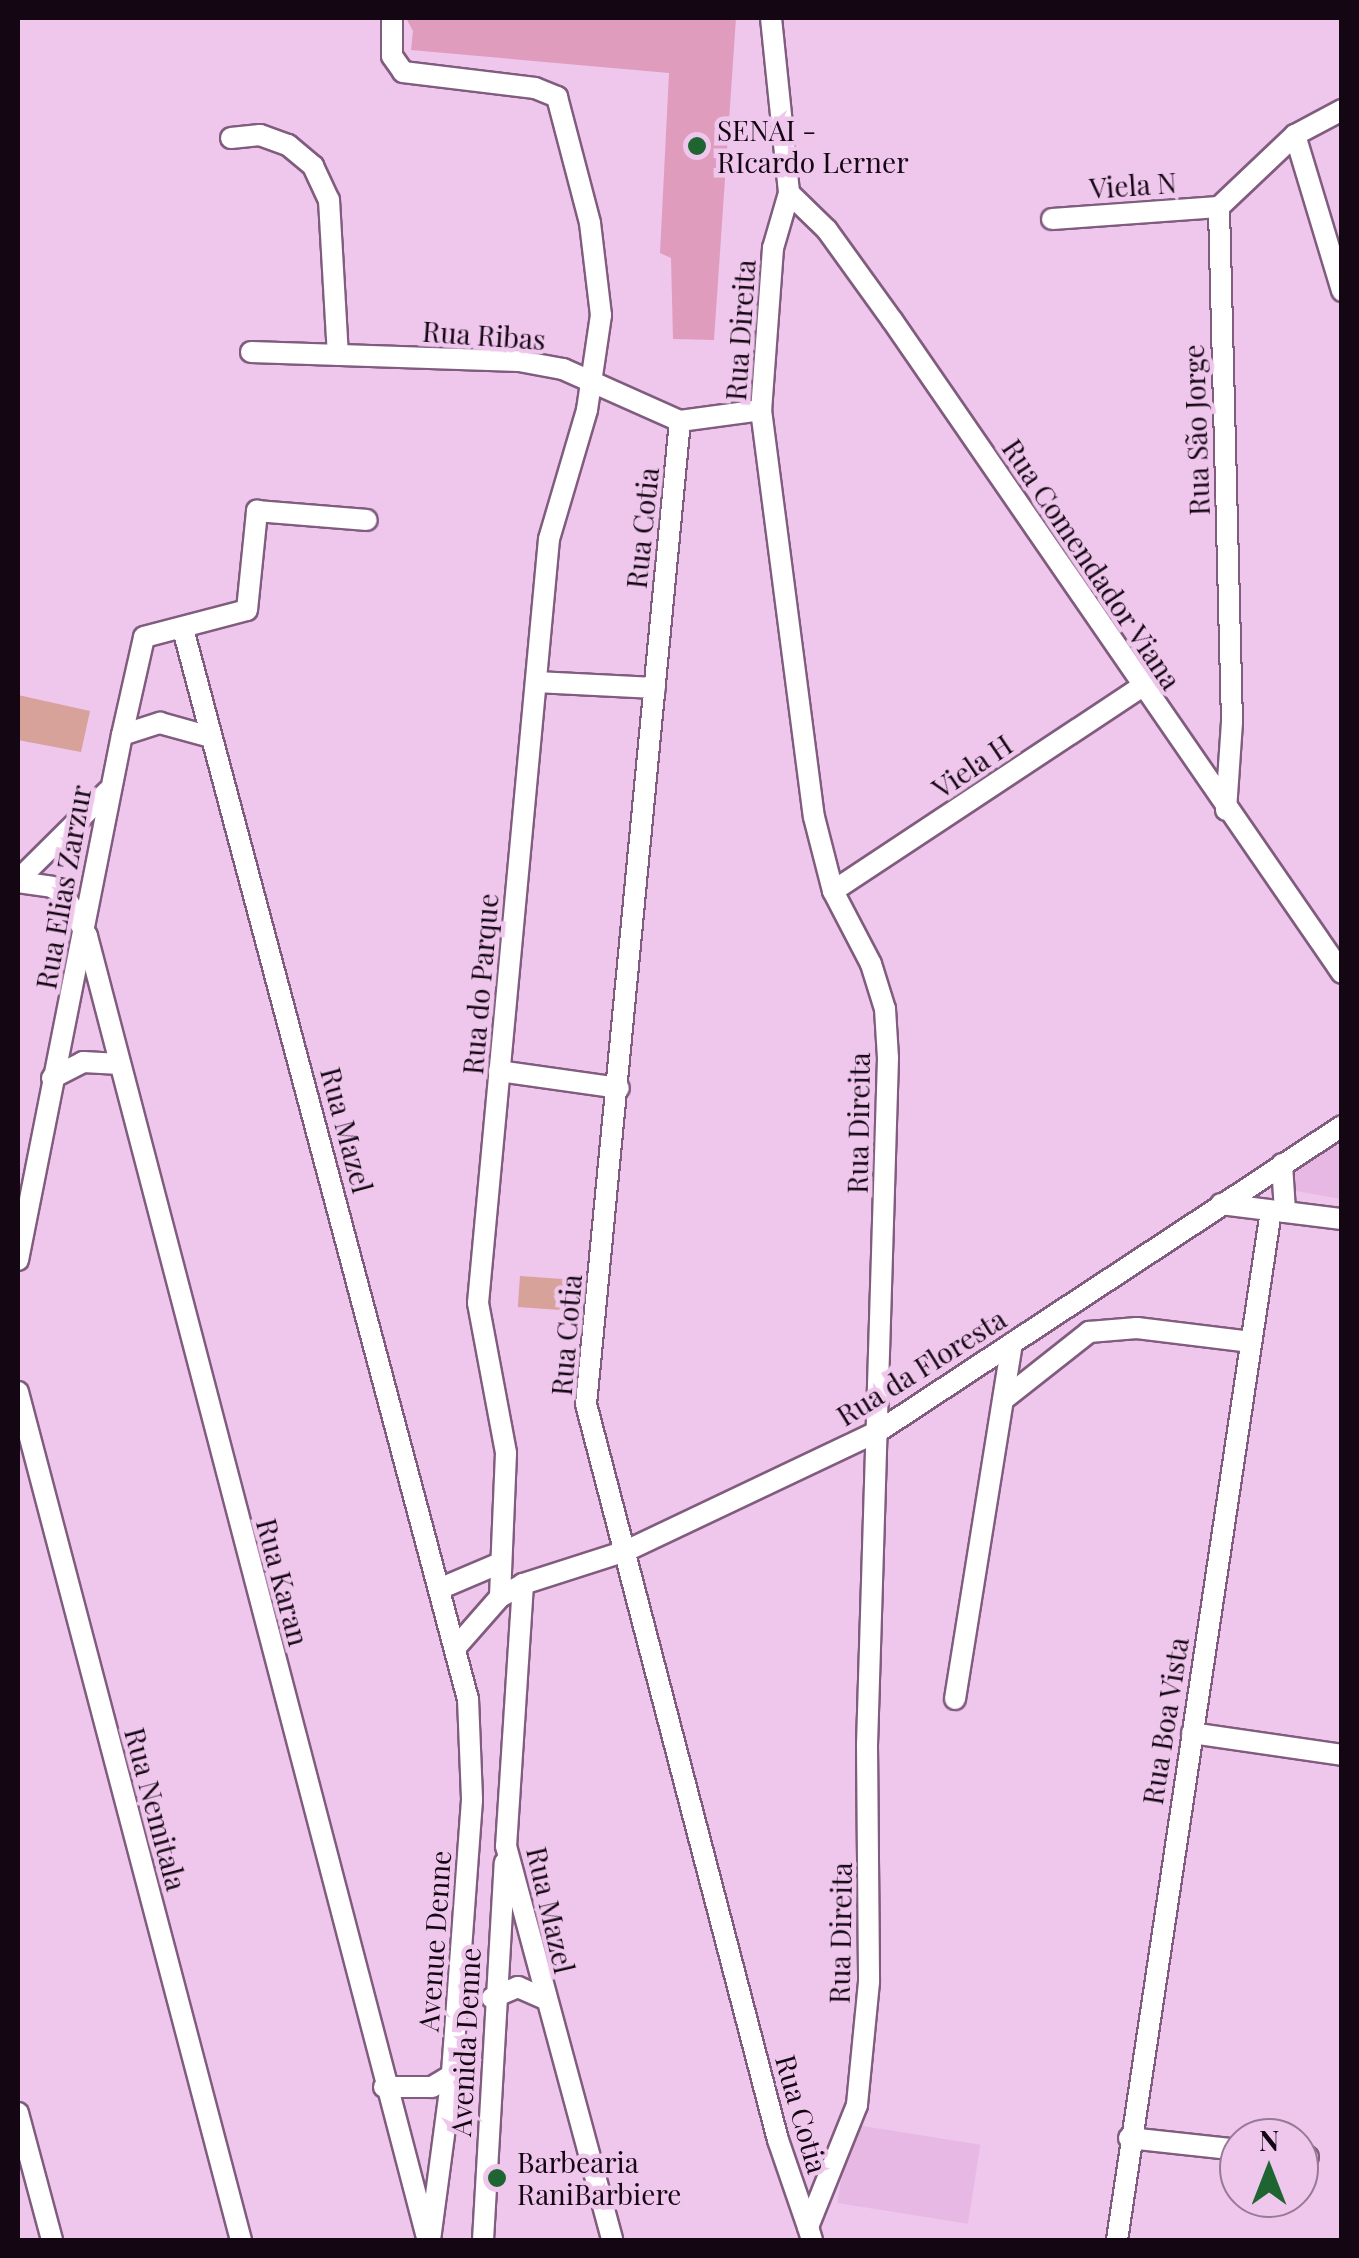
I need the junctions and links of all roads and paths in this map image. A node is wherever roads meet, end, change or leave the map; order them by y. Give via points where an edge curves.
1 (392, 18) edge
2 (771, 18) edge
3 (1342, 110) edge
4 (1295, 135) junction
5 (231, 138) dead end
6 (789, 193) junction
7 (1219, 206) junction
8 (1052, 219) dead end
9 (1342, 291) edge
10 (250, 352) dead end
11 (338, 355) junction
12 (593, 380) junction
13 (762, 410) junction
14 (680, 421) junction
15 (367, 520) dead end
16 (182, 629) junction
17 (536, 682) junction
18 (1142, 686) junction
19 (655, 688) junction
20 (122, 735) junction
21 (211, 737) junction
22 (108, 791) junction
23 (1226, 810) junction
24 (18, 881) edge
25 (833, 891) junction
26 (86, 936) junction
27 (1342, 973) edge
28 (120, 1064) junction
29 (500, 1071) junction
30 (52, 1078) junction
31 (619, 1088) junction
32 (1342, 1126) edge
33 (1282, 1164) junction
34 (1220, 1204) junction
35 (1278, 1212) junction
36 (1342, 1219) edge
37 (18, 1260) edge
38 (1251, 1342) junction
39 (1012, 1344) junction
40 (18, 1392) edge
41 (1003, 1400) junction
42 (879, 1431) junction
43 (24, 1445) edge
44 (626, 1551) junction
45 (498, 1564) junction
46 (523, 1584) junction
47 (439, 1589) junction
48 (500, 1597) junction
49 (457, 1646) junction
50 (955, 1699) dead end
51 (1192, 1734) junction
52 (1342, 1756) edge
53 (506, 1846) junction
54 (492, 1998) junction
55 (544, 1999) junction
56 (452, 2075) junction
57 (384, 2087) junction
58 (18, 2113) edge
59 (1130, 2138) junction
60 (1219, 2148) edge
61 (810, 2234) edge
62 (52, 2240) edge
63 (241, 2240) edge
64 (429, 2240) edge
65 (483, 2240) edge
66 (612, 2240) edge
67 (1117, 2240) edge

1 - 12 street, Rua do Parque via 392,56 403,72 549,91 562,106 597,263 601,314
2 - 6 street, Rua Direita
3 - 4 street
4 - 7 street
4 - 9 street
5 - 11 street via 260,135 288,145 313,166 329,200
6 - 13 street, Rua Direita via 773,248
6 - 18 street, Rua Comendador Viana via 859,274
7 - 8 street, Viela N
7 - 23 street, Rua São Jorge via 1232,722
10 - 11 street, Rua Ribas
11 - 12 street, Rua Ribas via 519,360
12 - 14 street, Rua Ribas
12 - 17 street, Rua do Parque via 552,523
13 - 14 street
13 - 25 street, Rua Direita via 805,770
14 - 19 street, Rua Cotia
15 - 16 street via 257,511 246,610
16 - 20 street, Rua Elias Zarzur via 155,629 144,637
16 - 21 street, Rua Mazel
17 - 19 street
17 - 29 street, Rua do Parque
18 - 23 street, Rua Comendador Viana
18 - 25 street, Viela H
19 - 31 street, Rua Cotia
20 - 21 street via 160,723
20 - 22 street, Rua Elias Zarzur
21 - 47 street, Rua Mazel
22 - 24 street
22 - 26 street, Rua Elias Zarzur
23 - 27 street, Rua Comendador Viana
24 - 26 street via 52,886 65,896
25 - 42 street, Rua Direita via 872,964 886,1008
26 - 28 street, Rua Karan
26 - 30 street, Rua Elias Zarzur
28 - 30 street via 83,1062
28 - 57 street, Rua Karan
29 - 31 street
29 - 45 street, Rua do Parque via 478,1303 506,1453
30 - 37 street, Rua Elias Zarzur
31 - 44 street, Rua Cotia via 586,1404
32 - 33 street, Rua da Floresta
33 - 34 street, Rua da Floresta
33 - 35 street, Rua Boa Vista
34 - 35 street
34 - 39 street, Rua da Floresta
35 - 36 street
35 - 38 street, Rua Boa Vista
38 - 41 street via 1138,1328 1089,1332
38 - 51 street, Rua Boa Vista
39 - 41 street
39 - 42 street, Rua da Floresta
40 - 43 street, Rua Nemitala
41 - 50 street
42 - 44 street, Rua da Floresta
42 - 61 street, Rua Direita via 868,1745 869,1982 857,2105
43 - 63 street, Rua Nemitala
44 - 46 street, Rua da Floresta
44 - 61 street, Rua Cotia via 778,2140
45 - 47 street
45 - 48 street, Rua do Parque
46 - 48 street, Rua da Floresta
46 - 53 street, Rua Mazel
47 - 49 street, Rua Mazel
48 - 49 street, Rua da Floresta
49 - 56 street, Avenue Denne via 473,1748
51 - 52 street
51 - 59 street, Rua Boa Vista
53 - 54 street, Avenida Denne
53 - 55 street, Rua Mazel
54 - 55 street via 518,1987
54 - 65 street, Avenida Denne
55 - 66 street, Rua Mazel
56 - 57 street via 432,2087
56 - 64 street, Avenue Denne
57 - 64 street, Rua Karan
58 - 62 street
59 - 60 street
59 - 67 street, Rua Boa Vista

